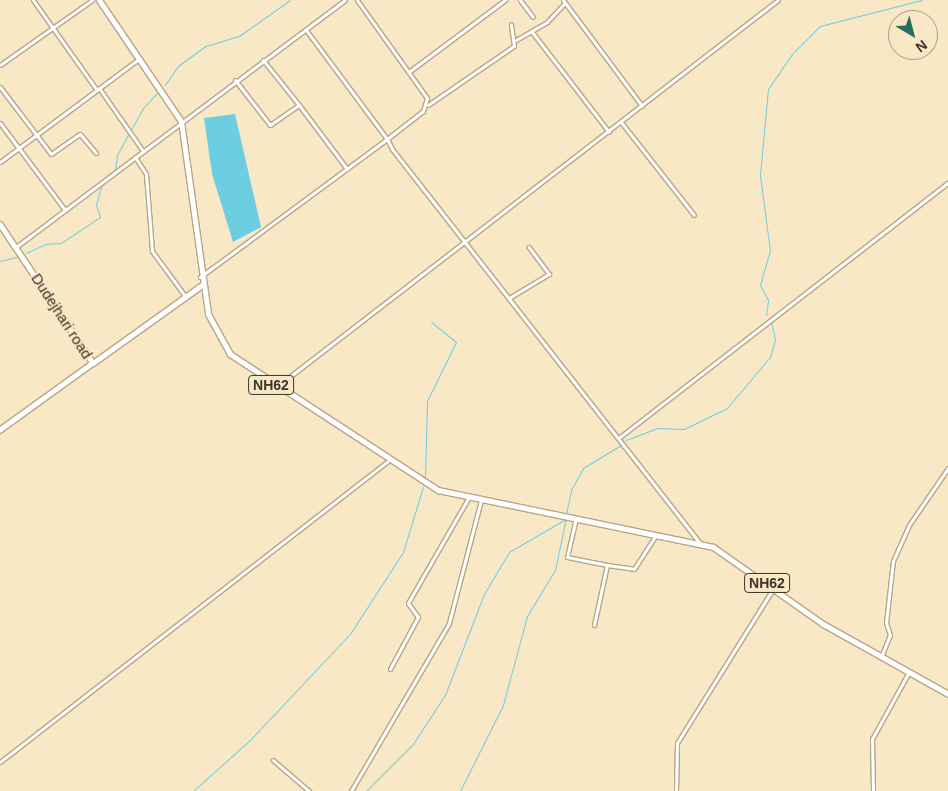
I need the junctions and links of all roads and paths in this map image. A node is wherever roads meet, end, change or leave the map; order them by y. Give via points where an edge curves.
1 (33, 0) edge
2 (92, 0) edge
3 (99, 0) edge
4 (345, 0) edge
5 (357, 0) edge
6 (505, 0) edge
7 (520, 0) edge
8 (778, 0) edge
9 (564, 2) edge
10 (534, 16) dead end
11 (511, 24) dead end
12 (52, 26) junction
13 (306, 30) junction
14 (532, 32) junction
15 (516, 40) junction
16 (141, 58) junction
17 (263, 60) junction
18 (0, 65) edge
19 (410, 71) junction
20 (235, 80) junction
21 (0, 87) edge
22 (97, 89) junction
23 (300, 105) junction
24 (428, 105) junction
25 (642, 106) junction
26 (181, 121) junction
27 (621, 122) junction
28 (0, 123) edge
29 (609, 132) junction
30 (36, 134) junction
31 (388, 140) junction
32 (19, 148) junction
33 (143, 151) junction
34 (96, 153) dead end
35 (135, 157) junction
36 (0, 162) edge
37 (348, 169) junction
38 (948, 183) edge
39 (65, 210) junction
40 (694, 214) dead end
41 (0, 224) edge
42 (465, 244) junction
43 (16, 247) junction
44 (529, 247) dead end
45 (200, 277) junction
46 (202, 285) junction
47 (185, 296) junction
48 (509, 298) junction
49 (94, 363) junction
50 (275, 388) junction
51 (0, 430) edge
52 (620, 437) junction
53 (388, 461) junction
54 (948, 468) edge
55 (469, 498) junction
56 (481, 500) junction
57 (576, 518) junction
58 (656, 534) junction
59 (700, 542) junction
60 (607, 566) junction
61 (773, 588) junction
62 (594, 625) dead end
63 (881, 658) junction
64 (390, 669) dead end
65 (909, 672) junction
66 (948, 694) edge
67 (273, 760) dead end
68 (0, 762) edge
69 (309, 791) edge
70 (351, 791) edge
71 (676, 791) edge
72 (873, 791) edge

1 - 12 street
2 - 12 street
3 - 16 main road, NH62
4 - 13 street
5 - 19 street
6 - 19 street
7 - 10 street
8 - 25 street
9 - 14 street
9 - 25 street
11 - 15 street
12 - 18 street
12 - 22 street
13 - 17 street
13 - 31 street
14 - 15 street
14 - 29 street
15 - 24 street via 514,46
16 - 22 street
16 - 26 main road, NH62
17 - 20 street
17 - 23 street
19 - 24 street
20 - 23 street via 270,125
20 - 26 street
21 - 30 street
22 - 30 street
22 - 33 street
23 - 37 street
24 - 31 street
25 - 27 street
26 - 33 street
26 - 45 main road, NH62
27 - 29 street
27 - 40 street
28 - 32 street
29 - 42 street
30 - 32 street
30 - 34 street via 51,154 80,134
31 - 37 street
31 - 42 street
32 - 36 street
32 - 39 street
33 - 35 street
35 - 39 street
35 - 47 street via 146,174 152,251
37 - 45 street
38 - 52 street
39 - 43 street
41 - 43 street, Dudejhari road
42 - 48 street
42 - 50 street
43 - 49 street, Dudejhari road
44 - 48 street via 549,274
45 - 46 main road, NH62
46 - 47 street
46 - 50 main road, NH62 via 219,340 230,354
47 - 49 street
48 - 52 street
49 - 51 street, Dudejhari road
50 - 53 main road, NH62
52 - 59 street
53 - 55 main road, NH62 via 438,490
53 - 68 street
54 - 63 street via 908,525 893,561 886,616 889,642
55 - 56 main road, NH62
55 - 64 street via 408,603 418,617
56 - 57 main road, NH62
56 - 70 street via 449,623
57 - 58 main road, NH62
57 - 60 street via 566,557
58 - 59 main road, NH62
58 - 60 street via 634,568
59 - 61 main road, NH62 via 730,556
60 - 62 street
61 - 63 main road, NH62
61 - 71 street via 676,743
63 - 65 main road, NH62
65 - 66 main road, NH62
65 - 72 street via 872,739
67 - 69 street

